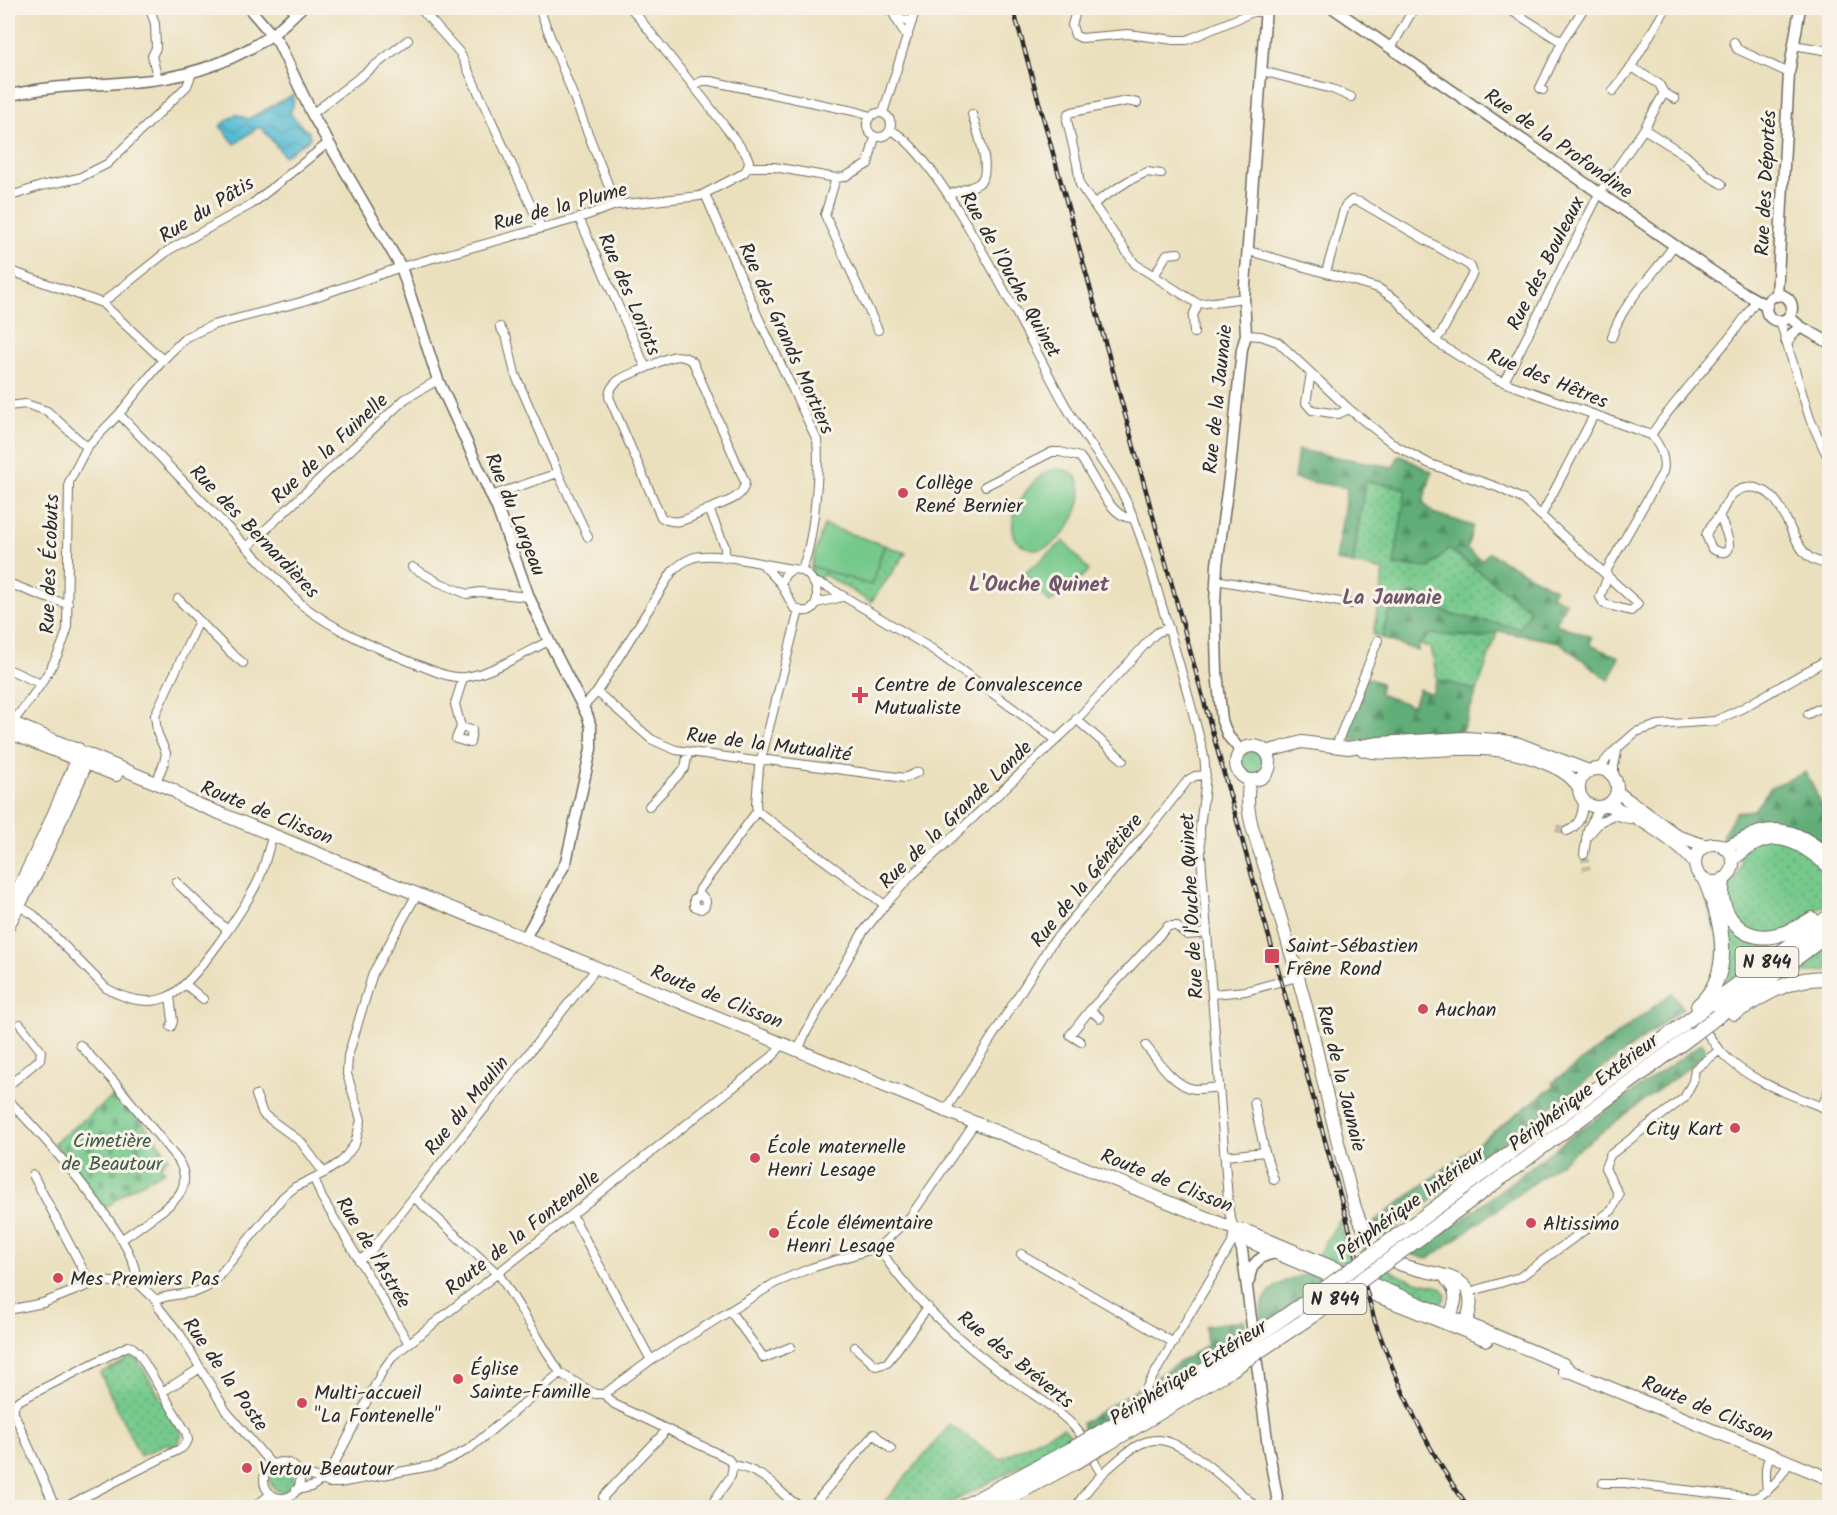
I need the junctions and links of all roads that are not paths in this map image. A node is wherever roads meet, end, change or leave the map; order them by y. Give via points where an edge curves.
1 (150, 8) edge
2 (249, 8) edge
3 (300, 8) edge
4 (420, 8) edge
5 (538, 8) edge
6 (631, 8) edge
7 (886, 8) edge
8 (916, 8) edge
9 (1077, 8) edge
10 (1333, 8) edge
11 (1414, 8) edge
12 (1507, 8) edge
13 (1584, 8) edge
14 (1666, 8) edge
15 (1800, 8) edge
16 (1266, 10) edge
17 (894, 15) junction
18 (912, 22) junction
19 (271, 35) junction
20 (908, 36) junction
21 (408, 40) dead end
22 (1562, 42) junction
23 (1734, 42) dead end
24 (1793, 45) junction
25 (1391, 48) junction
26 (1830, 51) edge
27 (1631, 67) junction
28 (1262, 72) junction
29 (192, 73) junction
30 (1789, 73) junction
31 (158, 80) junction
32 (693, 86) junction
33 (1543, 90) dead end
34 (1613, 91) dead end
35 (1664, 93) junction
36 (8, 96) edge
37 (1351, 97) dead end
38 (1675, 99) dead end
39 (1137, 103) dead end
40 (884, 113) junction
41 (312, 114) junction
42 (972, 114) dead end
43 (870, 116) junction
44 (1644, 129) junction
45 (890, 130) junction
46 (875, 137) junction
47 (328, 143) junction
48 (748, 167) junction
49 (1161, 174) dead end
50 (836, 178) junction
51 (1722, 184) dead end
52 (1600, 192) junction
53 (705, 194) junction
54 (948, 195) junction
55 (8, 196) edge
56 (1093, 204) junction
57 (616, 206) junction
58 (579, 218) junction
59 (541, 227) junction
60 (1674, 245) junction
61 (1249, 251) junction
62 (1178, 253) dead end
63 (401, 267) junction
64 (8, 270) edge
65 (1326, 272) junction
66 (1154, 276) junction
67 (1777, 296) junction
68 (1244, 298) junction
69 (1756, 300) junction
70 (102, 303) junction
71 (1198, 304) junction
72 (1767, 306) junction
73 (1784, 319) junction
74 (500, 327) dead end
75 (1801, 327) junction
76 (878, 330) dead end
77 (1194, 333) dead end
78 (1246, 335) junction
79 (1612, 337) dead end
80 (1435, 341) junction
81 (1787, 342) junction
82 (1830, 343) edge
83 (163, 360) junction
84 (646, 369) junction
85 (1311, 373) junction
86 (438, 380) junction
87 (1504, 382) junction
88 (8, 406) edge
89 (1349, 409) junction
90 (119, 414) junction
91 (1594, 415) junction
92 (1651, 435) junction
93 (1089, 444) junction
94 (87, 447) junction
95 (1080, 457) junction
96 (1830, 462) edge
97 (558, 473) junction
98 (985, 486) dead end
99 (491, 496) junction
100 (709, 509) junction
101 (1542, 514) junction
102 (1719, 515) dead end
103 (1134, 518) junction
104 (588, 537) dead end
105 (247, 547) junction
106 (725, 558) junction
107 (762, 564) junction
108 (1830, 564) edge
109 (412, 567) dead end
110 (796, 569) junction
111 (1607, 575) junction
112 (1216, 580) junction
113 (812, 581) junction
114 (8, 583) edge
115 (781, 584) junction
116 (529, 597) junction
117 (842, 597) junction
118 (178, 599) dead end
119 (817, 603) junction
120 (68, 604) junction
121 (1351, 604) dead end
122 (799, 610) junction
123 (199, 621) junction
124 (1169, 628) junction
125 (1378, 640) dead end
126 (549, 641) junction
127 (1830, 658) edge
128 (243, 663) dead end
129 (8, 669) edge
130 (463, 678) junction
131 (41, 684) junction
132 (597, 692) junction
133 (584, 706) junction
134 (1828, 707) edge
135 (1808, 714) dead end
136 (1076, 719) junction
137 (9, 727) edge
138 (461, 727) dead end
139 (1465, 738) junction
140 (1055, 739) junction
141 (1336, 746) junction
142 (1353, 747) junction
143 (1618, 747) junction
144 (1433, 750) junction
145 (1241, 751) junction
146 (688, 752) junction
147 (1266, 752) junction
148 (1123, 760) dead end
149 (760, 761) junction
150 (82, 762) junction
151 (1593, 770) junction
152 (918, 772) dead end
153 (1206, 775) junction
154 (1614, 777) junction
155 (1250, 780) junction
156 (156, 782) junction
157 (1578, 786) junction
158 (1617, 792) junction
159 (185, 799) junction
160 (1583, 801) junction
161 (649, 806) dead end
162 (1603, 806) junction
163 (757, 811) junction
164 (1646, 824) junction
165 (1567, 831) dead end
166 (273, 835) junction
167 (1586, 838) junction
168 (1706, 846) junction
169 (1724, 848) junction
170 (1584, 854) tunnel mouth
171 (1830, 857) edge
172 (1733, 860) junction
173 (1695, 864) junction
174 (1830, 868) edge
175 (1705, 880) junction
176 (1724, 880) junction
177 (176, 882) dead end
178 (417, 894) junction
179 (699, 896) dead end
180 (885, 905) junction
181 (11, 906) edge
182 (1830, 911) edge
183 (1830, 916) edge
184 (8, 926) edge
185 (227, 930) junction
186 (1206, 933) junction
187 (1830, 933) edge
188 (525, 938) junction
189 (596, 968) junction
190 (1297, 977) junction
191 (1830, 978) edge
192 (185, 984) junction
193 (1212, 994) junction
194 (170, 996) junction
195 (203, 999) dead end
196 (1702, 1006) junction
197 (1090, 1010) junction
198 (1718, 1016) junction
199 (1100, 1018) dead end
200 (20, 1024) dead end
201 (1690, 1025) junction
202 (171, 1027) dead end
203 (1081, 1042) dead end
204 (782, 1044) junction
205 (80, 1045) dead end
206 (1146, 1046) dead end
207 (1720, 1050) junction
208 (798, 1051) junction
209 (8, 1086) edge
210 (1219, 1087) junction
211 (1830, 1087) edge
212 (256, 1095) dead end
213 (8, 1100) edge
214 (1254, 1102) dead end
215 (1826, 1109) edge
216 (945, 1111) junction
217 (975, 1123) junction
218 (1265, 1152) junction
219 (1225, 1156) junction
220 (324, 1173) junction
221 (33, 1175) dead end
222 (314, 1178) junction
223 (1274, 1180) dead end
224 (414, 1197) junction
225 (572, 1215) junction
226 (1431, 1220) junction
227 (1234, 1229) junction
228 (122, 1239) junction
229 (879, 1247) junction
230 (1279, 1253) junction
231 (1021, 1254) dead end
232 (359, 1261) junction
233 (497, 1274) junction
234 (1442, 1277) junction
235 (136, 1281) junction
236 (90, 1284) junction
237 (1469, 1292) junction
238 (1248, 1293) junction
239 (156, 1300) junction
240 (928, 1307) junction
241 (8, 1310) edge
242 (730, 1311) junction
243 (1459, 1323) junction
244 (408, 1342) junction
245 (1174, 1343) junction
246 (791, 1347) dead end
247 (855, 1347) dead end
248 (651, 1360) junction
249 (199, 1369) junction
250 (560, 1373) junction
251 (1146, 1390) dead end
252 (162, 1392) junction
253 (604, 1394) junction
254 (10, 1404) edge
255 (665, 1429) junction
256 (891, 1449) dead end
257 (1075, 1454) junction
258 (1770, 1456) junction
259 (1789, 1463) junction
260 (272, 1465) junction
261 (733, 1465) junction
262 (297, 1471) junction
263 (1101, 1473) junction
264 (1830, 1479) edge
265 (322, 1480) junction
266 (1603, 1483) dead end
267 (296, 1490) junction
268 (1767, 1491) junction
269 (271, 1494) junction
270 (284, 1497) junction
271 (714, 1506) edge
272 (58, 1507) edge
273 (253, 1508) edge
274 (285, 1508) edge
275 (604, 1508) edge
276 (961, 1508) edge
277 (990, 1508) edge
278 (1075, 1508) edge
279 (1258, 1508) edge
280 (1279, 1508) edge

1 - 31 street via 156,48 152,56
2 - 19 street, Rue du Largeau
3 - 19 street
4 - 59 street via 460,53
5 - 57 street
6 - 32 street
7 - 17 street
8 - 18 street
9 - 16 street via 1072,25 1075,35 1081,38 1128,34 1180,40
10 - 25 street, Rue de la Profondine
11 - 25 street
12 - 22 street
13 - 22 street
14 - 27 street
15 - 24 street, Rue des Déportés
16 - 28 street, Rue de la Jaunaie
17 - 18 street
17 - 20 street
18 - 20 street
19 - 29 street
19 - 41 street, Rue du Largeau
20 - 40 street
21 - 41 street
22 - 33 street via 1540,88
23 - 30 street via 1737,49
24 - 26 street
24 - 30 street, Rue des Déportés
25 - 52 street, Rue de la Profondine
27 - 34 street
27 - 35 street via 1659,84
28 - 37 street
28 - 61 street, Rue de la Jaunaie
29 - 31 street
29 - 55 street via 187,86 108,164 79,178
30 - 67 street, Rue des Déportés
31 - 36 street via 47,87
32 - 43 street via 710,81
32 - 48 street via 746,154
35 - 38 street
35 - 44 street, Rue des Bouleaux
39 - 56 street via 1127,101 1068,114 1080,185
40 - 43 street
40 - 45 street via 890,118
41 - 47 street, Rue du Largeau
42 - 54 street via 986,164 985,176 978,184
43 - 46 street via 867,128
44 - 51 street via 1685,154
44 - 52 street, Rue des Bouleaux
45 - 46 street
45 - 54 street, Rue de l'Ouche Quinet via 911,145
46 - 50 street via 868,164
47 - 63 street, Rue du Largeau
47 - 70 street, Rue du Pâtis via 252,204 169,250
48 - 50 street via 774,167
48 - 53 street, Rue de la Plume
49 - 56 street via 1147,172
50 - 76 street via 825,215
52 - 60 street, Rue de la Profondine
52 - 87 street, Rue des Bouleaux
53 - 57 street, Rue de la Plume
53 - 110 street, Rue des Grands Mortiers via 817,440 819,455 808,555
54 - 93 street, Rue de l'Ouche Quinet
56 - 66 street via 1135,264
57 - 58 street, Rue de la Plume
58 - 59 street, Rue de la Plume
58 - 84 street, Rue des Loriots
59 - 63 street, Rue de la Plume
60 - 69 street, Rue de la Profondine
60 - 79 street via 1640,286 1616,322
61 - 65 street, Rue des Hêtres
61 - 68 street, Rue de la Jaunaie
62 - 66 street via 1167,254
63 - 83 street, Rue des Écobuts via 301,302 213,325 186,338
63 - 86 street, Rue du Largeau
64 - 70 street
65 - 80 street, Rue des Hêtres via 1388,293
65 - 80 street via 1345,206 1352,200 1467,264 1473,269 1471,278
66 - 71 street
67 - 72 street
67 - 73 street via 1791,302 1792,310
68 - 71 street
68 - 78 street, Rue de la Jaunaie
69 - 72 street, Rue de la Profondine
69 - 92 street
70 - 83 street
71 - 77 street via 1193,316
72 - 73 street via 1769,316
73 - 75 street
73 - 81 street
74 - 97 street
75 - 81 street
75 - 82 street
78 - 85 street via 1278,342
78 - 112 street, Rue de la Jaunaie
80 - 87 street, Rue des Hêtres
81 - 96 street via 1810,419
83 - 90 street, Rue des Écobuts
84 - 100 street, Rue des Loriots via 677,355 686,356 698,372 746,482 741,494
84 - 100 street, Rue des Loriots via 615,382 609,397 661,517 676,523
85 - 89 street
85 - 89 street via 1306,403 1312,410 1338,414
86 - 99 street, Rue du Largeau
86 - 105 street, Rue de la Fuinelle via 405,399
87 - 91 street, Rue des Hêtres
88 - 94 street via 26,404 47,411
89 - 101 street via 1413,455 1497,487
90 - 94 street, Rue des Écobuts
90 - 105 street, Rue des Bernardières
91 - 92 street, Rue des Hêtres
91 - 101 street
92 - 111 street via 1664,459 1663,472
93 - 95 street
93 - 103 street, Rue de l'Ouche Quinet
94 - 120 street, Rue des Écobuts via 69,482
95 - 98 street via 1054,452
95 - 103 street via 1115,511 1126,519
97 - 99 street
97 - 104 street
99 - 116 street, Rue du Largeau
100 - 106 street via 725,547
101 - 111 street
102 - 108 street via 1734,493 1750,487 1765,490 1778,502 1805,554
103 - 124 street, Rue de l'Ouche Quinet
105 - 130 street, Rue des Bernardières via 314,615 369,645 445,675
106 - 107 street
106 - 132 street via 692,558 674,569
107 - 110 street
107 - 115 street
109 - 116 street via 466,594
110 - 113 street
110 - 115 street via 785,575
111 - 111 street via 1638,604 1631,611 1604,604 1599,597
112 - 121 street
112 - 145 street, Rue de la Jaunaie via 1219,700 1226,732
113 - 117 street
113 - 119 street
114 - 120 street
115 - 122 street
116 - 126 street, Rue du Largeau
117 - 119 street
117 - 140 street via 932,649
118 - 123 street
119 - 122 street via 810,610
120 - 131 street, Rue des Écobuts via 64,640
122 - 149 street
123 - 128 street
123 - 156 street via 155,715 166,753
124 - 136 street, Rue de la Grande Lande via 1152,637
124 - 153 street, Rue de l'Ouche Quinet
125 - 141 street
126 - 130 street
126 - 133 street, Rue du Largeau
127 - 143 street via 1728,716 1715,721 1658,725 1636,732
129 - 131 street
130 - 138 street via 454,704
131 - 137 street, Rue des Écobuts
132 - 133 street
132 - 146 street, Rue de la Mutualité via 651,739
133 - 188 street, Rue du Largeau via 591,728 591,749 569,849 563,870
134 - 135 street
136 - 140 street, Rue de la Grande Lande
136 - 148 street
137 - 150 main road, Route de Clisson
139 - 142 main road
139 - 144 street
139 - 151 main road via 1519,744
140 - 180 street, Rue de la Grande Lande
141 - 142 main road
141 - 147 main road via 1302,742
142 - 144 main road via 1389,752
143 - 151 street
143 - 154 street
144 - 157 main road via 1487,748 1510,752 1555,767
145 - 147 main road via 1252,746
145 - 155 main road via 1237,770
146 - 149 street, Rue de la Mutualité
146 - 161 street via 685,768
147 - 155 main road via 1270,761 1268,772 1260,779
149 - 152 street, Rue de la Mutualité via 905,778
149 - 163 street
150 - 156 main road, Route de Clisson
150 - 159 main road, Route de Clisson
150 - 181 main road
151 - 154 main road via 1607,771
151 - 157 main road via 1582,777
153 - 186 street, Rue de l'Ouche Quinet via 1200,831
153 - 216 street, Rue de la Génêtière via 1188,780 1052,944
154 - 158 main road
155 - 190 main road, Rue de la Jaunaie via 1248,816
156 - 159 main road, Route de Clisson
157 - 160 main road
158 - 162 main road
158 - 168 main road via 1679,837
159 - 166 main road, Route de Clisson
160 - 162 main road
160 - 165 street via 1576,827
162 - 164 main road via 1622,810
162 - 167 street
163 - 179 street via 700,889
163 - 180 street
164 - 167 street via 1613,815 1600,822
164 - 173 main road
166 - 178 main road, Route de Clisson
166 - 185 street via 259,878
167 - 170 street
168 - 169 main road
168 - 173 main road
169 - 171 main road via 1761,832 1783,831 1802,836
169 - 172 main road
172 - 174 main road via 1745,849 1770,839 1803,847
172 - 176 main road via 1731,872
173 - 175 main road
175 - 176 main road
175 - 196 highway via 1723,953 1720,970
176 - 182 highway via 1722,896 1729,915 1742,930 1756,936 1781,935
177 - 185 street
178 - 188 main road, Route de Clisson
178 - 220 street via 372,973 348,1056 347,1074 361,1115 358,1137 347,1156
180 - 208 street, Rue de la Grande Lande via 863,932
181 - 184 main road
181 - 194 street via 34,915 106,988 137,1001
183 - 196 highway, N 844
185 - 192 street
186 - 193 street, Rue de l'Ouche Quinet
186 - 197 street via 1187,935 1176,926 1168,926
187 - 198 highway, Périphérique Extérieur / N 844
188 - 189 main road, Route de Clisson
189 - 204 main road, Route de Clisson
189 - 224 street, Rue du Moulin
190 - 193 street via 1246,991
190 - 234 main road, Rue de la Jaunaie via 1334,1132 1363,1227 1388,1257
191 - 198 highway via 1790,982 1727,1017
192 - 194 street
192 - 195 street
193 - 210 street, Rue de l'Ouche Quinet
194 - 202 street
196 - 201 highway
197 - 199 street
197 - 203 street via 1070,1035
198 - 201 highway, Périphérique Extérieur / N 844, bridge
200 - 209 street via 41,1051 40,1059
201 - 207 street
201 - 226 highway, Périphérique Extérieur / N 844
201 - 226 highway, Périphérique Intérieur / N 844 via 1657,1044
204 - 208 main road, Route de Clisson
204 - 225 street, Route de la Fontenelle via 774,1056
205 - 228 street via 116,1084 183,1171 184,1184 175,1201
206 - 210 street via 1180,1083 1193,1089
207 - 215 street via 1752,1076
207 - 237 street via 1695,1069 1684,1098 1610,1155 1605,1168 1619,1195 1612,1210 1520,1277
208 - 216 main road, Route de Clisson
210 - 219 street, Rue de l'Ouche Quinet
211 - 215 street
212 - 220 street via 263,1114 302,1142
213 - 228 street via 65,1163
214 - 218 street
216 - 217 main road, Route de Clisson
217 - 227 main road, Route de Clisson
217 - 229 street via 910,1217
218 - 219 street
218 - 223 street
219 - 227 street, Rue de l'Ouche Quinet
220 - 222 street
221 - 236 street
222 - 232 street, Rue de l'Astrée
222 - 239 street via 295,1187 273,1208 208,1287 197,1293
224 - 232 street, Rue du Moulin
224 - 233 street
225 - 233 street, Route de la Fontenelle
225 - 248 street
226 - 257 highway, Périphérique Intérieur / N 844, bridge via 1323,1290 1227,1364
227 - 230 main road, Route de Clisson via 1246,1240
227 - 238 street via 1242,1250
227 - 243 main road, Route de Clisson via 1249,1232
227 - 245 street via 1232,1243
228 - 235 street via 135,1266
229 - 240 street, Rue des Bréverts
229 - 242 street via 792,1275
230 - 238 street via 1261,1257 1253,1265
230 - 243 main road, Route de Clisson via 1382,1299 1390,1297
231 - 245 street
232 - 244 street, Rue de l'Astrée
233 - 244 street, Route de la Fontenelle
233 - 250 street
234 - 237 main road, Rue de la Jaunaie via 1456,1283 1459,1290
234 - 243 main road via 1456,1293
235 - 236 street via 105,1280
235 - 239 street, Rue de la Poste
236 - 241 street via 43,1303
237 - 243 main road via 1471,1303
238 - 280 street
239 - 249 street, Rue de la Poste
240 - 247 street via 887,1364 876,1366
240 - 263 street, Rue des Bréverts via 988,1362 1077,1430
242 - 246 street via 764,1358
242 - 248 street
243 - 258 main road, Route de Clisson via 1563,1364 1572,1372
244 - 265 street, Route de la Fontenelle via 388,1362
245 - 251 street
248 - 253 street
249 - 252 street
249 - 260 street, Rue de la Poste via 239,1428
250 - 253 street via 595,1394
250 - 265 street via 468,1449 437,1466 339,1483
252 - 254 street via 138,1352 128,1346
252 - 272 street via 188,1436 186,1445 67,1506
253 - 255 street via 614,1404
254 - 272 street
255 - 261 street via 728,1458
255 - 275 street via 603,1497
256 - 261 street via 874,1434 814,1504 806,1506 792,1502 756,1472
257 - 276 highway, Périphérique Intérieur / N 844
257 - 277 highway, N 844
258 - 259 main road, Route de Clisson
258 - 268 street via 1766,1463
259 - 264 main road, Route de Clisson
259 - 268 street
260 - 262 street via 286,1463
260 - 269 street via 264,1479
261 - 271 street
262 - 265 street
262 - 267 street
263 - 278 street
263 - 279 street via 1143,1443 1163,1440 1209,1467
265 - 267 street
266 - 268 street via 1748,1498
267 - 270 street
269 - 270 street
269 - 273 street
270 - 274 street

